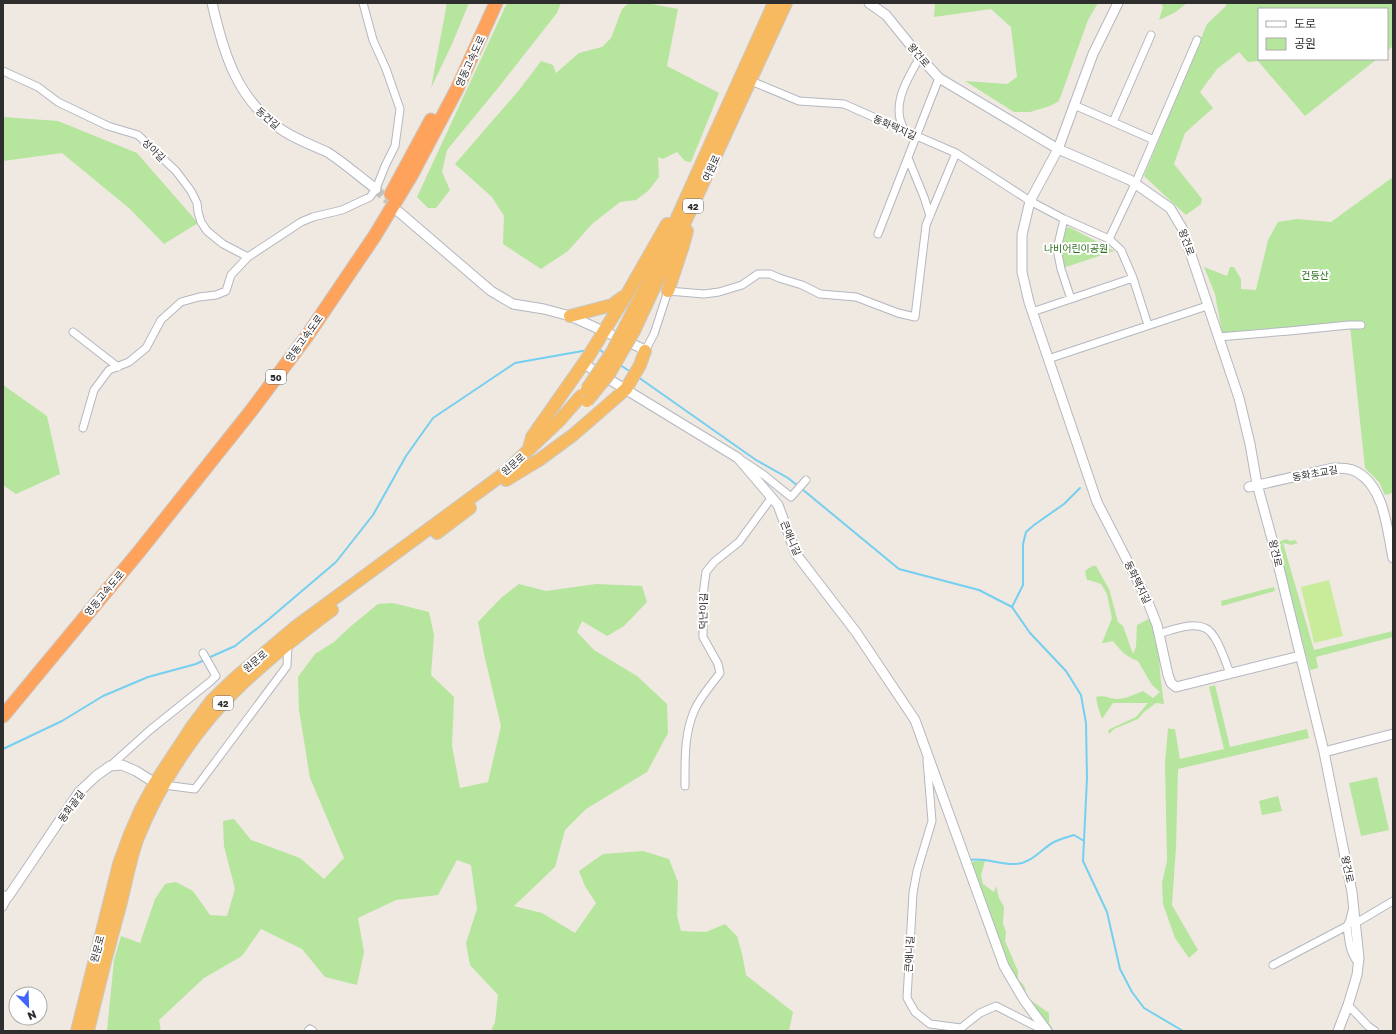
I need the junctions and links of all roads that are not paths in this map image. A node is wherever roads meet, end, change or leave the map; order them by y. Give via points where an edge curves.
1 (212, 3) edge
2 (363, 3) edge
3 (487, 3) edge
4 (496, 3) edge
5 (774, 3) edge
6 (786, 3) edge
7 (869, 3) edge
8 (1118, 3) edge
9 (1151, 35) dead end
10 (1197, 40) dead end
11 (742, 49) dead end
12 (920, 57) junction
13 (747, 62) junction
14 (3, 71) edge
15 (939, 78) junction
16 (746, 79) junction
17 (1074, 105) junction
18 (1113, 122) junction
19 (905, 131) junction
20 (916, 136) junction
21 (1154, 140) junction
22 (1058, 149) junction
23 (956, 153) junction
24 (908, 158) junction
25 (1136, 184) junction
26 (376, 189) junction
27 (1030, 201) junction
28 (688, 205) junction
29 (399, 212) tunnel mouth
30 (930, 216) junction
31 (1064, 219) junction
32 (878, 234) dead end
33 (1109, 239) junction
34 (248, 257) junction
35 (1132, 278) junction
36 (668, 291) junction
37 (627, 294) junction
38 (1071, 299) junction
39 (1208, 306) junction
40 (1032, 312) junction
41 (570, 316) junction
42 (1148, 325) junction
43 (1361, 325) dead end
44 (73, 332) dead end
45 (601, 336) junction
46 (1218, 337) junction
47 (645, 351) junction
48 (1048, 359) junction
49 (586, 360) junction
50 (118, 367) junction
51 (628, 386) junction
52 (584, 399) junction
53 (83, 428) dead end
54 (528, 451) junction
55 (738, 458) junction
56 (506, 480) junction
57 (805, 481) dead end
58 (1253, 486) junction
59 (772, 498) junction
60 (1393, 558) edge
61 (1159, 634) junction
62 (288, 644) junction
63 (204, 654) dead end
64 (1300, 656) junction
65 (1230, 673) junction
66 (3, 702) edge
67 (3, 716) edge
68 (1393, 734) edge
69 (926, 750) junction
70 (1324, 752) junction
71 (110, 766) junction
72 (159, 784) junction
73 (686, 786) dead end
74 (5, 897) edge
75 (1393, 901) edge
76 (1354, 903) junction
77 (3, 907) edge
78 (1356, 923) junction
79 (1347, 926) junction
80 (1358, 963) junction
81 (1273, 965) dead end
82 (1348, 1005) junction
83 (77, 1031) edge
84 (88, 1031) edge
85 (308, 1031) edge
86 (313, 1031) edge
87 (1046, 1031) edge
88 (1338, 1031) edge
89 (1375, 1031) edge

1 - 26 street, 동건길 via 220,38 235,76 253,105 278,128 329,153
2 - 26 street via 373,40 400,109 395,146
3 - 66 highway, 영동고속도로 / 50 via 450,84 389,198 301,330 190,476
4 - 67 highway, 영동고속도로 / 50 via 457,89 411,176 374,237 307,336 251,411 143,546
5 - 13 highway, 여원로 / 42
6 - 16 highway, 여원로 / 42
7 - 12 street, 왕건로 via 886,15
8 - 17 street via 1093,54
9 - 18 street
10 - 21 street
11 - 13 highway
12 - 15 street, 왕건로
12 - 19 street via 906,82 899,106 900,120
13 - 16 highway, 여원로 / 42
14 - 34 street, 성아길 via 38,87 58,102 108,126 138,135 176,171 191,191 197,203 201,222 207,230 223,244
15 - 20 street
15 - 22 street, 왕건로
16 - 19 street, 동화택지길 via 799,101 844,104
16 - 28 highway, 여원로 / 42
17 - 18 street
17 - 22 street
18 - 21 street
19 - 20 street, 동화택지길
20 - 23 street, 동화택지길
20 - 24 street
21 - 25 street
22 - 25 street, 왕건로
22 - 27 street, 동화택지길
23 - 27 street, 동화택지길
23 - 30 street
24 - 30 street
24 - 32 street
25 - 33 street
25 - 39 street, 왕건로 via 1170,208 1182,228
26 - 34 street via 370,197 342,210 301,222
27 - 31 street, 동화택지길
27 - 40 street, 동화택지길 via 1022,235 1022,272
28 - 36 highway via 683,246
28 - 37 highway via 672,216
28 - 52 highway, 여원로 / 42, bridge via 609,374
29 - 41 street via 490,291 513,304
30 - 36 street via 926,225 915,317 856,297 820,294 770,274 758,274 742,285 719,292 704,294
31 - 33 street, 동화택지길
31 - 38 street via 1057,249
33 - 35 street, 동화택지길 via 1121,250
34 - 50 street via 231,275 226,291 180,302 161,320 146,348 129,362
35 - 38 street
35 - 42 street, 동화택지길
36 - 47 street via 654,334
37 - 41 highway via 612,305
37 - 45 highway
38 - 40 street
39 - 42 street
39 - 46 street, 왕건로
40 - 48 street, 동화택지길
41 - 45 street
42 - 48 street
43 - 46 street
44 - 50 street
45 - 47 street via 640,347
45 - 49 highway
46 - 58 street, 왕건로 via 1239,398 1250,444
47 - 51 highway
48 - 61 street, 동화택지길 via 1097,502 1146,597
49 - 51 street, 큰애니길
49 - 54 highway via 532,437
50 - 53 street via 109,370 94,390
51 - 55 street, 큰애니길
51 - 56 highway via 574,435
52 - 54 highway, 원문로 / 42
52 - 56 highway, 원문로 / 42 via 566,426
54 - 72 highway, 원문로 / 42 via 502,474 294,628 236,677 212,700 191,728
55 - 57 street via 791,497
55 - 59 street, 큰애니길
56 - 62 highway, 원문로 / 42
58 - 60 street, 동화초교길 via 1333,468 1347,468 1358,472 1374,487 1379,497
58 - 64 street, 왕건로 via 1272,539
59 - 69 street, 큰애니길 via 778,505 796,554 856,632 915,720
59 - 73 street, 덕난이길 via 739,542 714,562 706,572 703,637 718,664 720,673 695,708 687,734
61 - 65 street via 1180,627 1205,628 1215,638
61 - 65 street, 동화택지길 via 1168,675 1176,687
62 - 72 highway, 원문로 / 42 via 242,683 218,708
62 - 72 street via 287,666 195,789
63 - 71 street via 216,676 211,682 150,730
64 - 65 street, 동화택지길
64 - 70 street, 왕건로
68 - 70 street
69 - 87 street, 큰애니길 via 1004,966
69 - 87 street, 큰애니길 via 932,821 913,893 907,998 915,1012 930,1024 961,1028 980,1013 996,1006
70 - 76 street, 왕건로
71 - 72 street via 122,765
71 - 74 street, 동화골길 via 79,792
72 - 83 highway, 원문로 / 42 via 141,809 119,864
72 - 84 highway, 원문로 / 42 via 137,841
74 - 77 street
75 - 78 street
76 - 78 street, 왕건로
76 - 79 street
78 - 80 street, 왕건로
79 - 80 street via 1350,949
79 - 81 street
80 - 82 street, 왕건로
82 - 88 street, 왕건로
82 - 89 street
85 - 86 street

